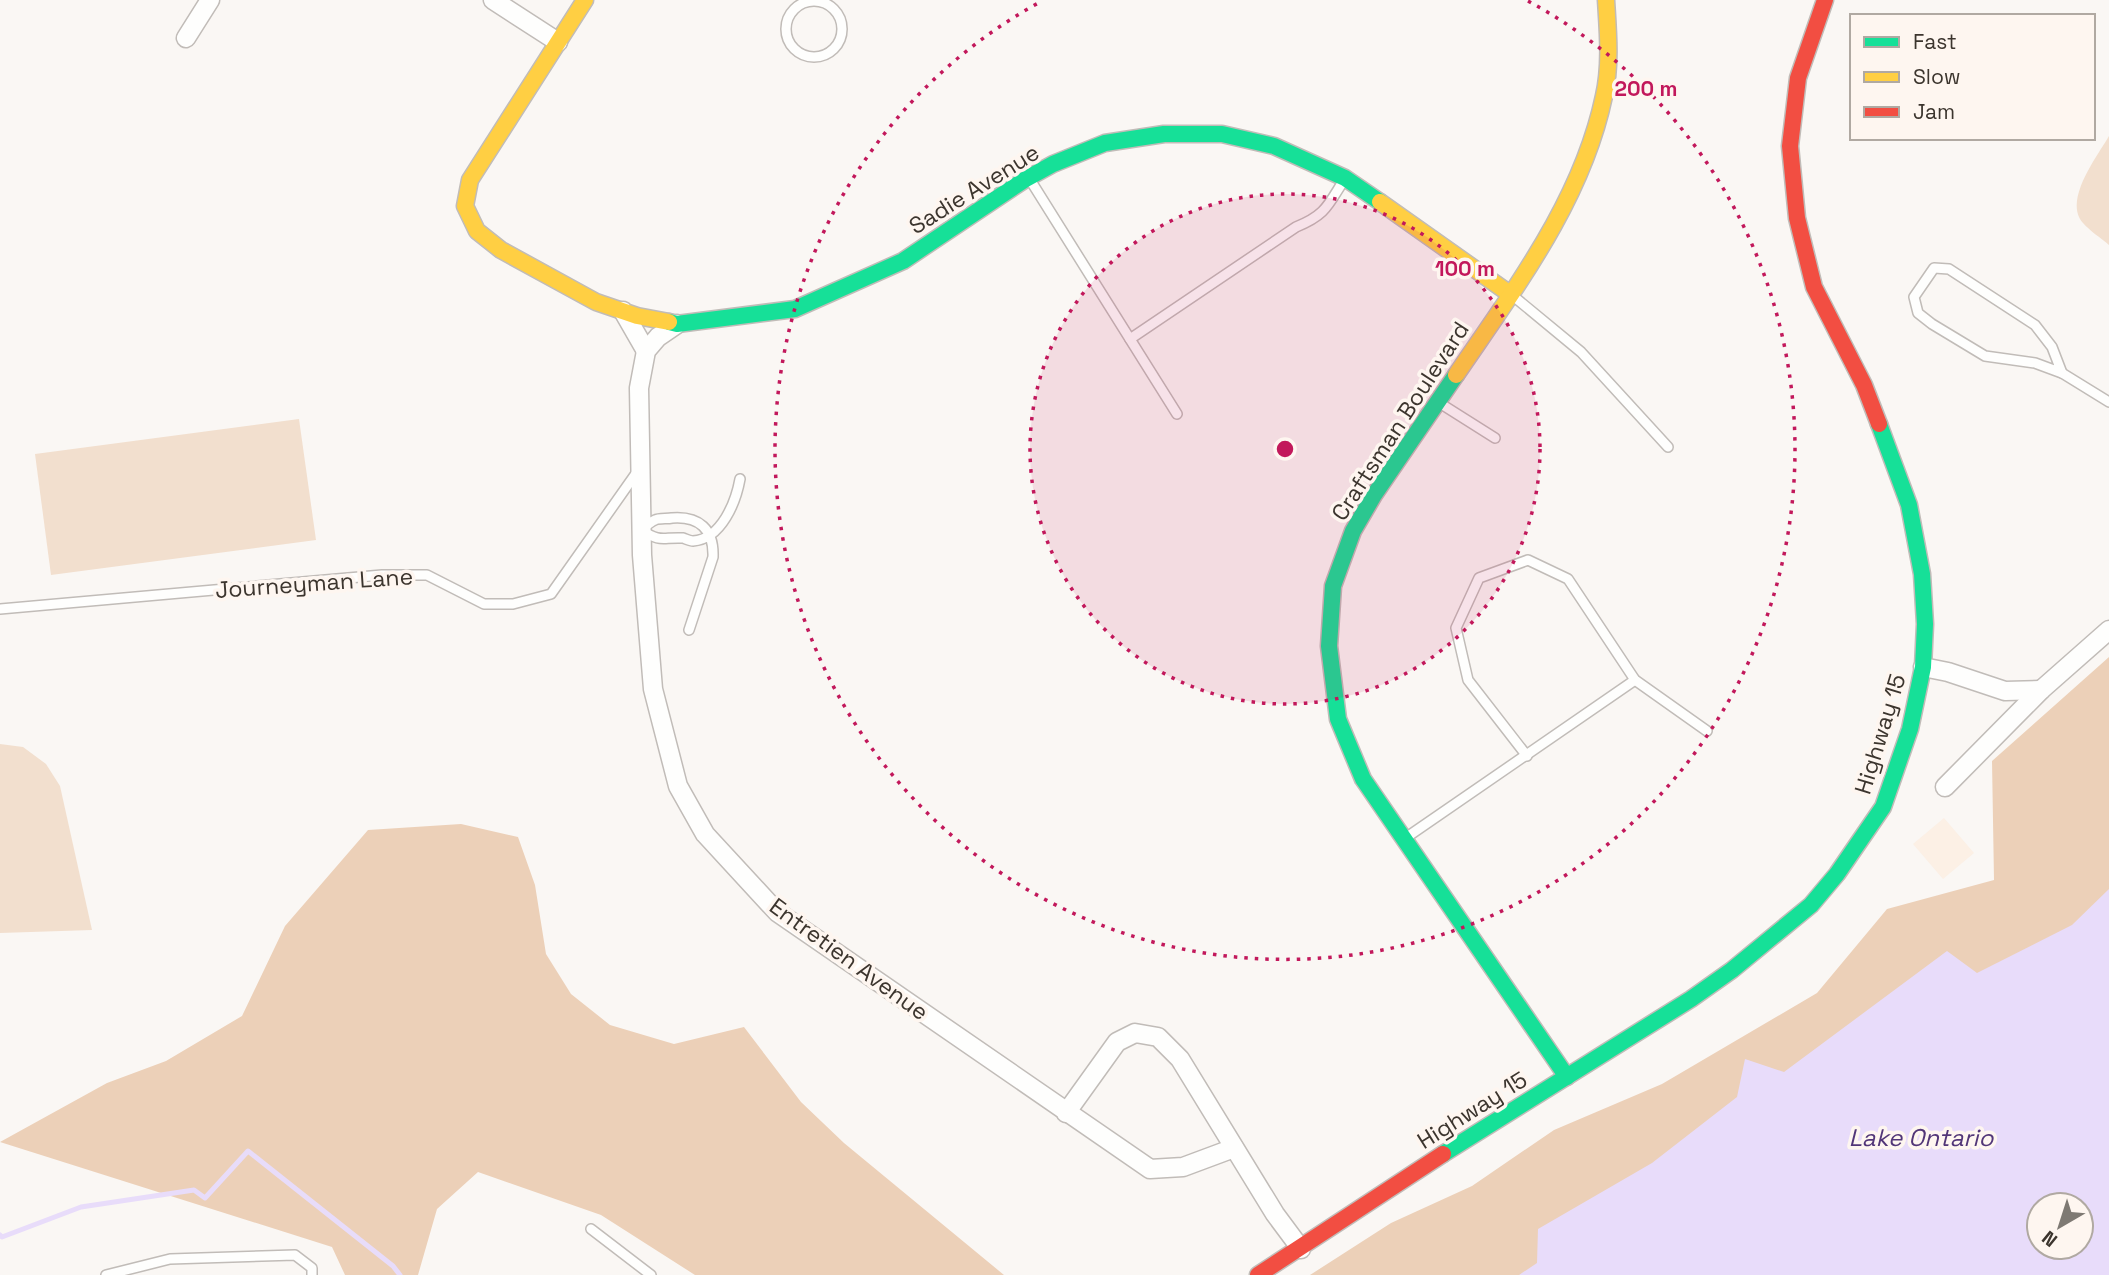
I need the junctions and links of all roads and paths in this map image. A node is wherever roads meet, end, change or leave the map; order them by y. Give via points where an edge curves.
1 (210, 0) edge
2 (493, 0) edge
3 (585, 0) edge
4 (1606, 0) edge
5 (1825, 0) edge
6 (833, 3) edge
7 (186, 38) dead end
8 (558, 43) junction
9 (1028, 177) junction
10 (1345, 178) junction
11 (1510, 294) junction
12 (623, 311) junction
13 (677, 324) junction
14 (1130, 339) junction
15 (646, 351) junction
16 (2063, 373) junction
17 (1437, 401) junction
18 (2109, 402) edge
19 (1177, 414) dead end
20 (1495, 438) dead end
21 (1668, 447) dead end
22 (640, 468) junction
23 (740, 479) dead end
24 (641, 530) junction
25 (710, 534) junction
26 (0, 609) edge
27 (689, 630) dead end
28 (2109, 630) edge
29 (1923, 667) junction
30 (1635, 680) junction
31 (2041, 690) junction
32 (1707, 731) dead end
33 (1527, 756) junction
34 (1945, 787) dead end
35 (1403, 840) junction
36 (1567, 1077) junction
37 (1066, 1113) junction
38 (1234, 1148) junction
39 (591, 1228) dead end
40 (1301, 1248) junction
41 (106, 1275) edge
42 (313, 1275) edge
43 (651, 1275) edge
44 (1258, 1275) edge

1 - 7 street
2 - 8 street
3 - 8 street
4 - 11 street, Craftsman Boulevard via 1606,82 1595,134 1581,176
5 - 29 street, Highway 15 via 1798,78 1790,146 1797,218 1814,287 1864,385 1909,505 1922,574
6 - 6 lane via 809,1 790,13 786,36 800,54 812,58 834,50 843,30
8 - 12 street via 470,180 465,206 477,231 501,250 596,302
9 - 10 street, Sadie Avenue via 1105,143 1164,134 1222,134 1274,146
9 - 13 street, Sadie Avenue via 904,261 795,309
9 - 14 lane
10 - 11 street, Sadie Avenue
10 - 14 lane via 1315,219
11 - 17 street, Craftsman Boulevard
11 - 21 lane via 1581,352
12 - 13 street
12 - 15 street
13 - 15 street
14 - 19 lane
15 - 22 street, Entretien Avenue via 639,388
16 - 16 lane via 2052,347 2035,325 1949,269 1934,268 1914,297 1918,313 1985,356 2035,363
16 - 18 lane
17 - 20 lane
17 - 35 street, Craftsman Boulevard via 1353,531 1333,586 1328,646 1338,719 1363,779
22 - 24 street, Entretien Avenue
22 - 26 lane, Journeyman Lane via 551,594 513,604 484,604 427,575 382,575
23 - 25 lane via 732,508
24 - 25 lane via 657,540 694,541
24 - 25 lane via 655,520 681,517 699,522
24 - 37 street, Entretien Avenue via 653,689 678,786 705,834 777,912
25 - 27 lane via 713,557
28 - 31 street
29 - 31 street via 2005,691
29 - 36 street, Highway 15 via 1910,729 1883,807 1811,905 1691,999
30 - 32 lane
30 - 33 lane
30 - 33 lane via 1568,579 1528,560 1479,578 1455,628 1468,680
31 - 34 street
33 - 35 lane
35 - 36 street, Craftsman Boulevard
36 - 40 street, Highway 15
37 - 38 street, Entretien Avenue via 1150,1170 1183,1167
37 - 38 street via 1117,1042 1135,1033 1157,1037 1180,1059
38 - 40 street
39 - 43 lane
40 - 44 street, Highway 15
41 - 42 lane via 170,1259 295,1255 312,1268

